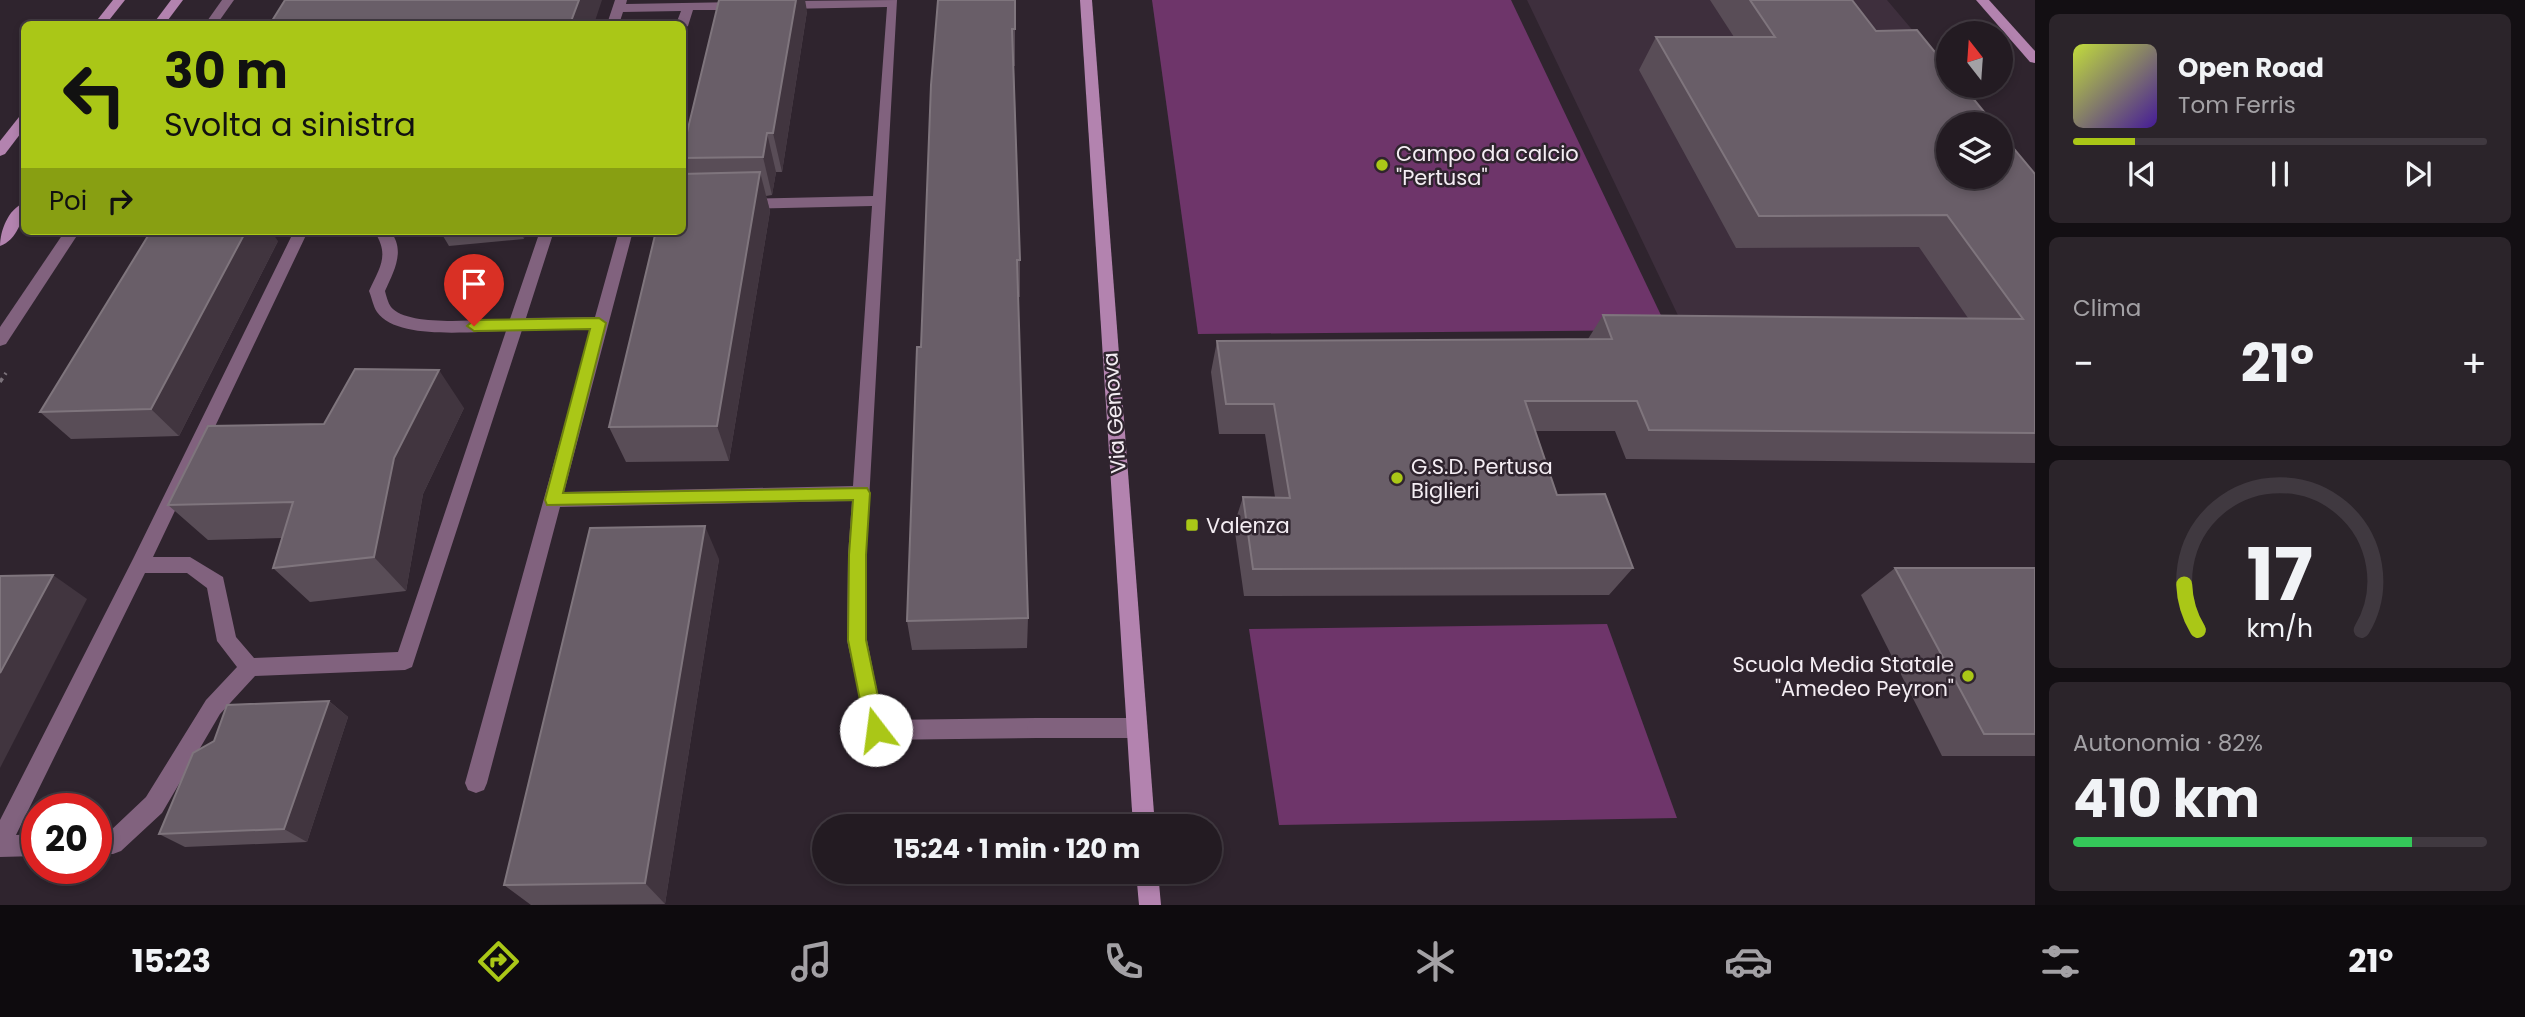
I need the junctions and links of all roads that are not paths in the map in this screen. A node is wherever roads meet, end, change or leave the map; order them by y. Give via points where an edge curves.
1 (120, 0) edge
2 (177, 0) edge
3 (228, 0) edge
4 (1086, 0) edge
5 (1982, 0) edge
6 (893, 1) edge
7 (620, 4) edge
8 (688, 7) junction
9 (102, 21) edge
10 (161, 21) edge
11 (213, 21) edge
12 (614, 21) edge
13 (684, 21) edge
14 (2035, 60) edge
15 (21, 124) edge
16 (0, 151) edge
17 (880, 201) junction
18 (735, 204) edge
19 (21, 212) edge
20 (70, 235) edge
21 (299, 235) edge
22 (387, 235) edge
23 (546, 235) edge
24 (625, 235) edge
25 (0, 241) edge
26 (599, 323) junction
27 (517, 325) junction
28 (0, 340) edge
29 (862, 493) junction
30 (553, 500) junction
31 (140, 565) junction
32 (250, 667) junction
33 (1136, 728) junction
34 (476, 783) dead end
35 (1143, 814) edge
36 (112, 843) edge
37 (0, 845) edge
38 (21, 845) edge
39 (1148, 884) edge
40 (1150, 905) edge

1 - 9 street
2 - 10 street
3 - 11 street
4 - 33 street, Via Genova
5 - 14 street
6 - 8 street
6 - 17 street
7 - 8 street
7 - 12 street
8 - 13 street
15 - 16 street
17 - 18 street
17 - 29 street
19 - 25 street
20 - 28 street
21 - 31 street
22 - 27 street via 393,253 377,291 384,310 402,322 431,326
23 - 27 street
24 - 26 street
26 - 27 street
26 - 30 street
27 - 32 street via 405,661
29 - 30 street
29 - 33 street via 857,640 876,730
30 - 34 street
31 - 32 street via 190,565 216,583 227,641
31 - 37 street
32 - 36 street via 213,707 154,805
33 - 35 street, Via Genova
37 - 38 street
39 - 40 street

